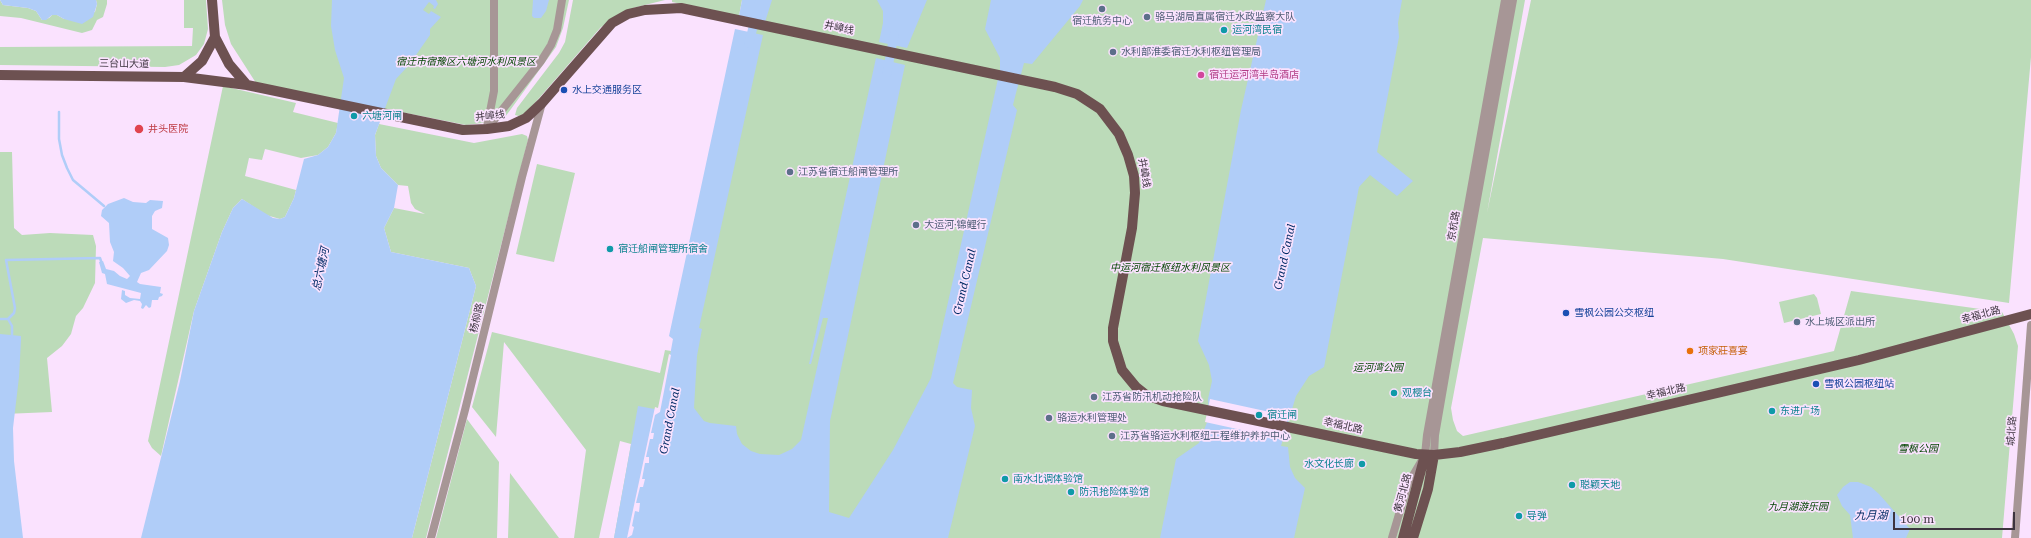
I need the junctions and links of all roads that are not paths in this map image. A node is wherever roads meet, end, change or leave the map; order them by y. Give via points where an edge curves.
1 (212, 0) edge
2 (494, 0) edge
3 (562, 0) edge
4 (1505, 0) edge
5 (1513, 0) edge
6 (215, 37) junction
7 (0, 76) edge
8 (184, 77) junction
9 (247, 85) junction
10 (542, 103) junction
11 (487, 130) junction
12 (2031, 314) edge
13 (2031, 325) edge
14 (1305, 430) joint
15 (1429, 455) junction
16 (431, 538) edge
17 (1392, 538) edge
18 (1403, 538) edge
19 (1413, 538) edge
20 (2015, 538) edge

1 - 6 main road
2 - 11 street via 494,91
3 - 11 street via 557,30 551,45
4 - 15 street, 京杭路 via 1427,435
5 - 15 street, 京杭路 via 1435,435
6 - 8 main road via 202,61
6 - 9 main road via 229,64
7 - 8 main road, 三台山大道
8 - 9 main road, 三台山大道
9 - 11 main road, 井嶂线 via 464,130
10 - 11 main road, 井嶂线 via 526,118 509,126
10 - 14 main road, 井嶂线 via 612,23 628,14 663,8 681,8 987,72 1055,87 1082,97 1100,110 1119,134 1134,176 1132,228 1113,328 1118,362 1128,379 1146,395 1163,402
10 - 16 street, 杨柳路
12 - 15 main road, 幸福北路 via 1859,360 1460,452
13 - 20 street, 城北路
14 - 15 main road, 幸福北路
15 - 17 street via 1408,484
15 - 18 main road, 黄河北路
15 - 19 main road via 1428,489

